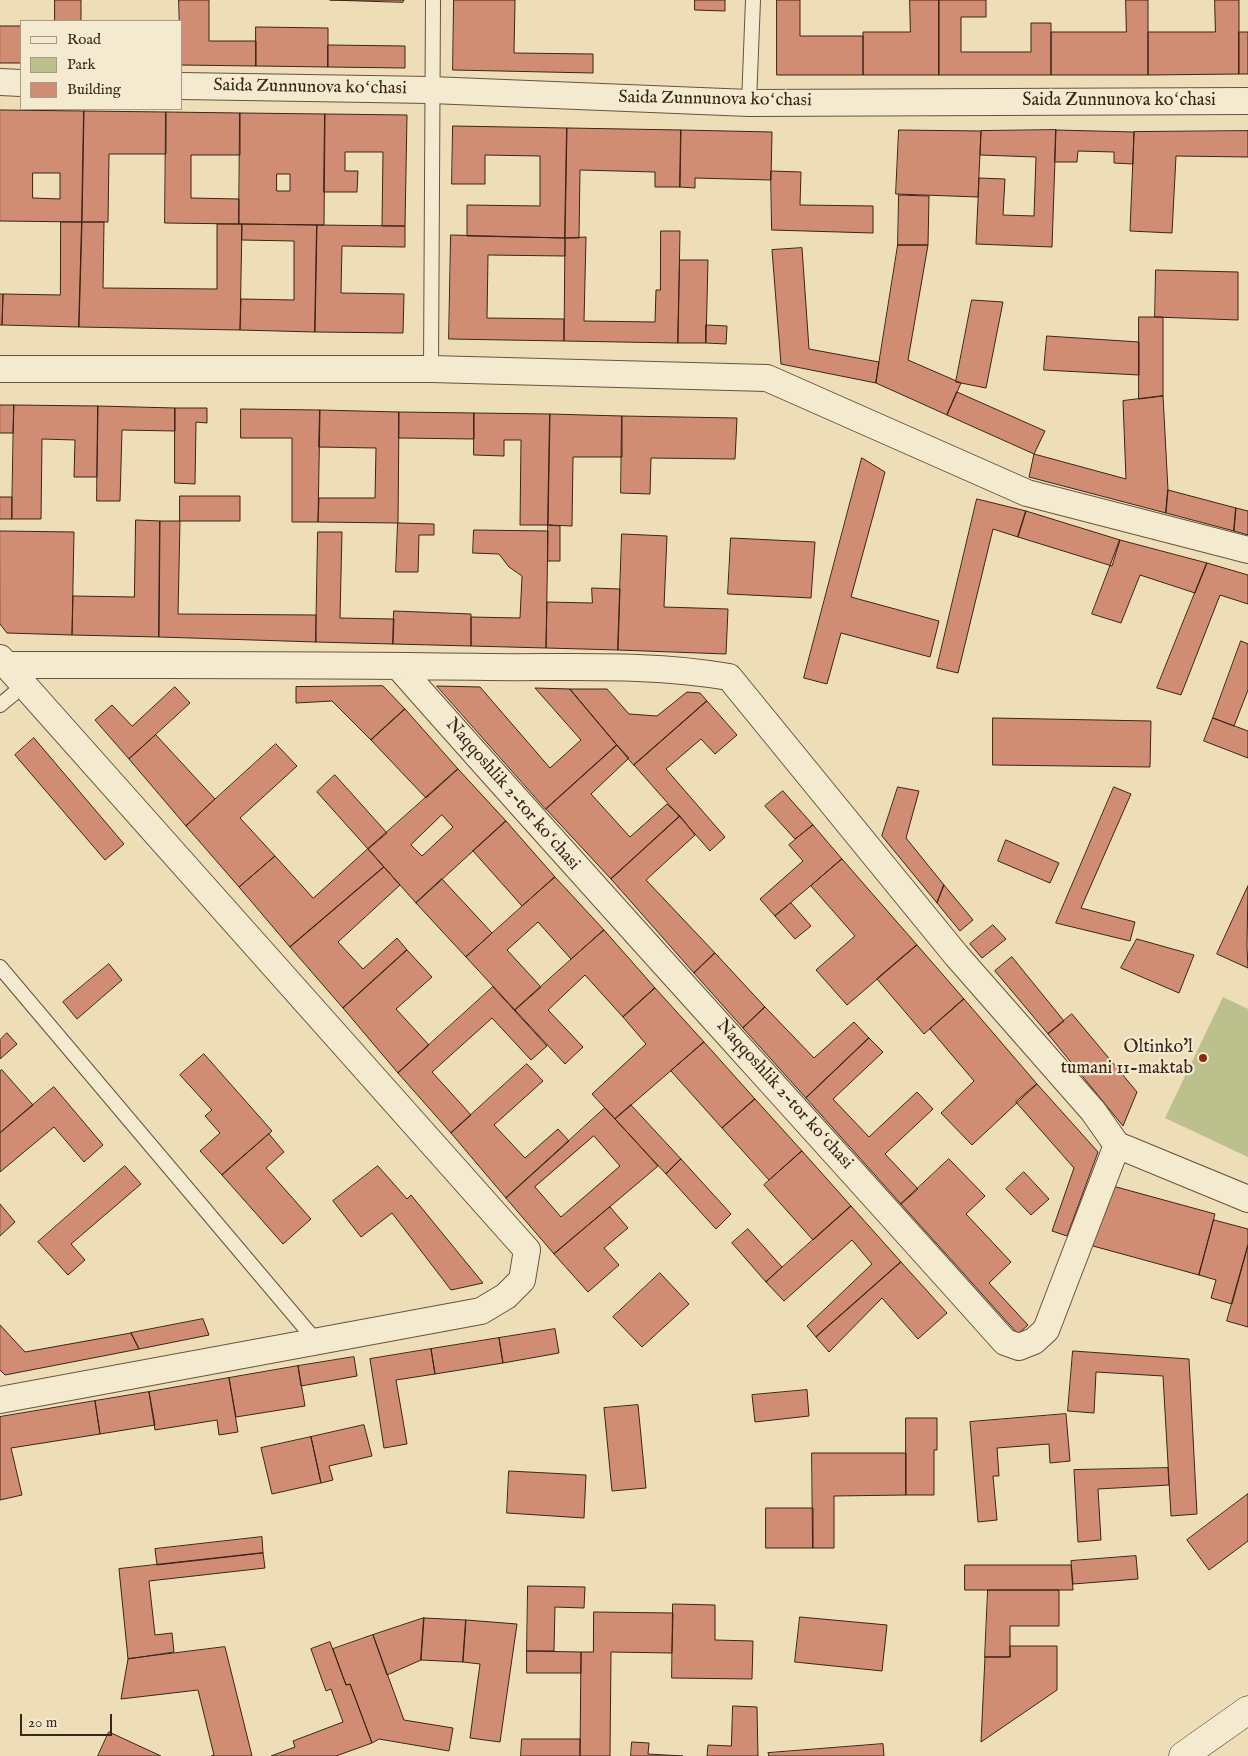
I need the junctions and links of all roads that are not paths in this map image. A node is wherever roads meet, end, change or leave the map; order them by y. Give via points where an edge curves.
1 (433, 0) edge
2 (753, 0) edge
3 (0, 82) edge
4 (20, 83) edge
5 (182, 86) edge
6 (431, 90) junction
7 (1248, 101) edge
8 (749, 103) junction
9 (0, 369) edge
10 (431, 369) junction
11 (1248, 550) edge
12 (2, 661) edge
13 (398, 666) junction
14 (24, 684) junction
15 (0, 705) edge
16 (0, 968) edge
17 (1117, 1145) junction
18 (1248, 1199) edge
19 (316, 1340) junction
20 (1, 1399) edge
21 (1248, 1710) edge
22 (1183, 1756) edge

1 - 6 lane
2 - 8 lane
3 - 4 street
5 - 6 street, Saida Zunnunova koʻchasi
6 - 8 street, Saida Zunnunova koʻchasi
6 - 10 lane
7 - 8 street, Saida Zunnunova koʻchasi
9 - 10 street
10 - 11 street via 766,378 1027,493
12 - 13 street
12 - 14 street
13 - 17 street via 655,670 729,677 956,955 1092,1111
13 - 17 street, Naqqoshlik 2-tor koʻchasi via 1005,1342 1019,1347 1034,1341 1046,1330
14 - 15 lane
14 - 19 street via 527,1250 522,1280 506,1296 481,1311
16 - 19 lane
17 - 18 street
19 - 20 street
21 - 22 main road

